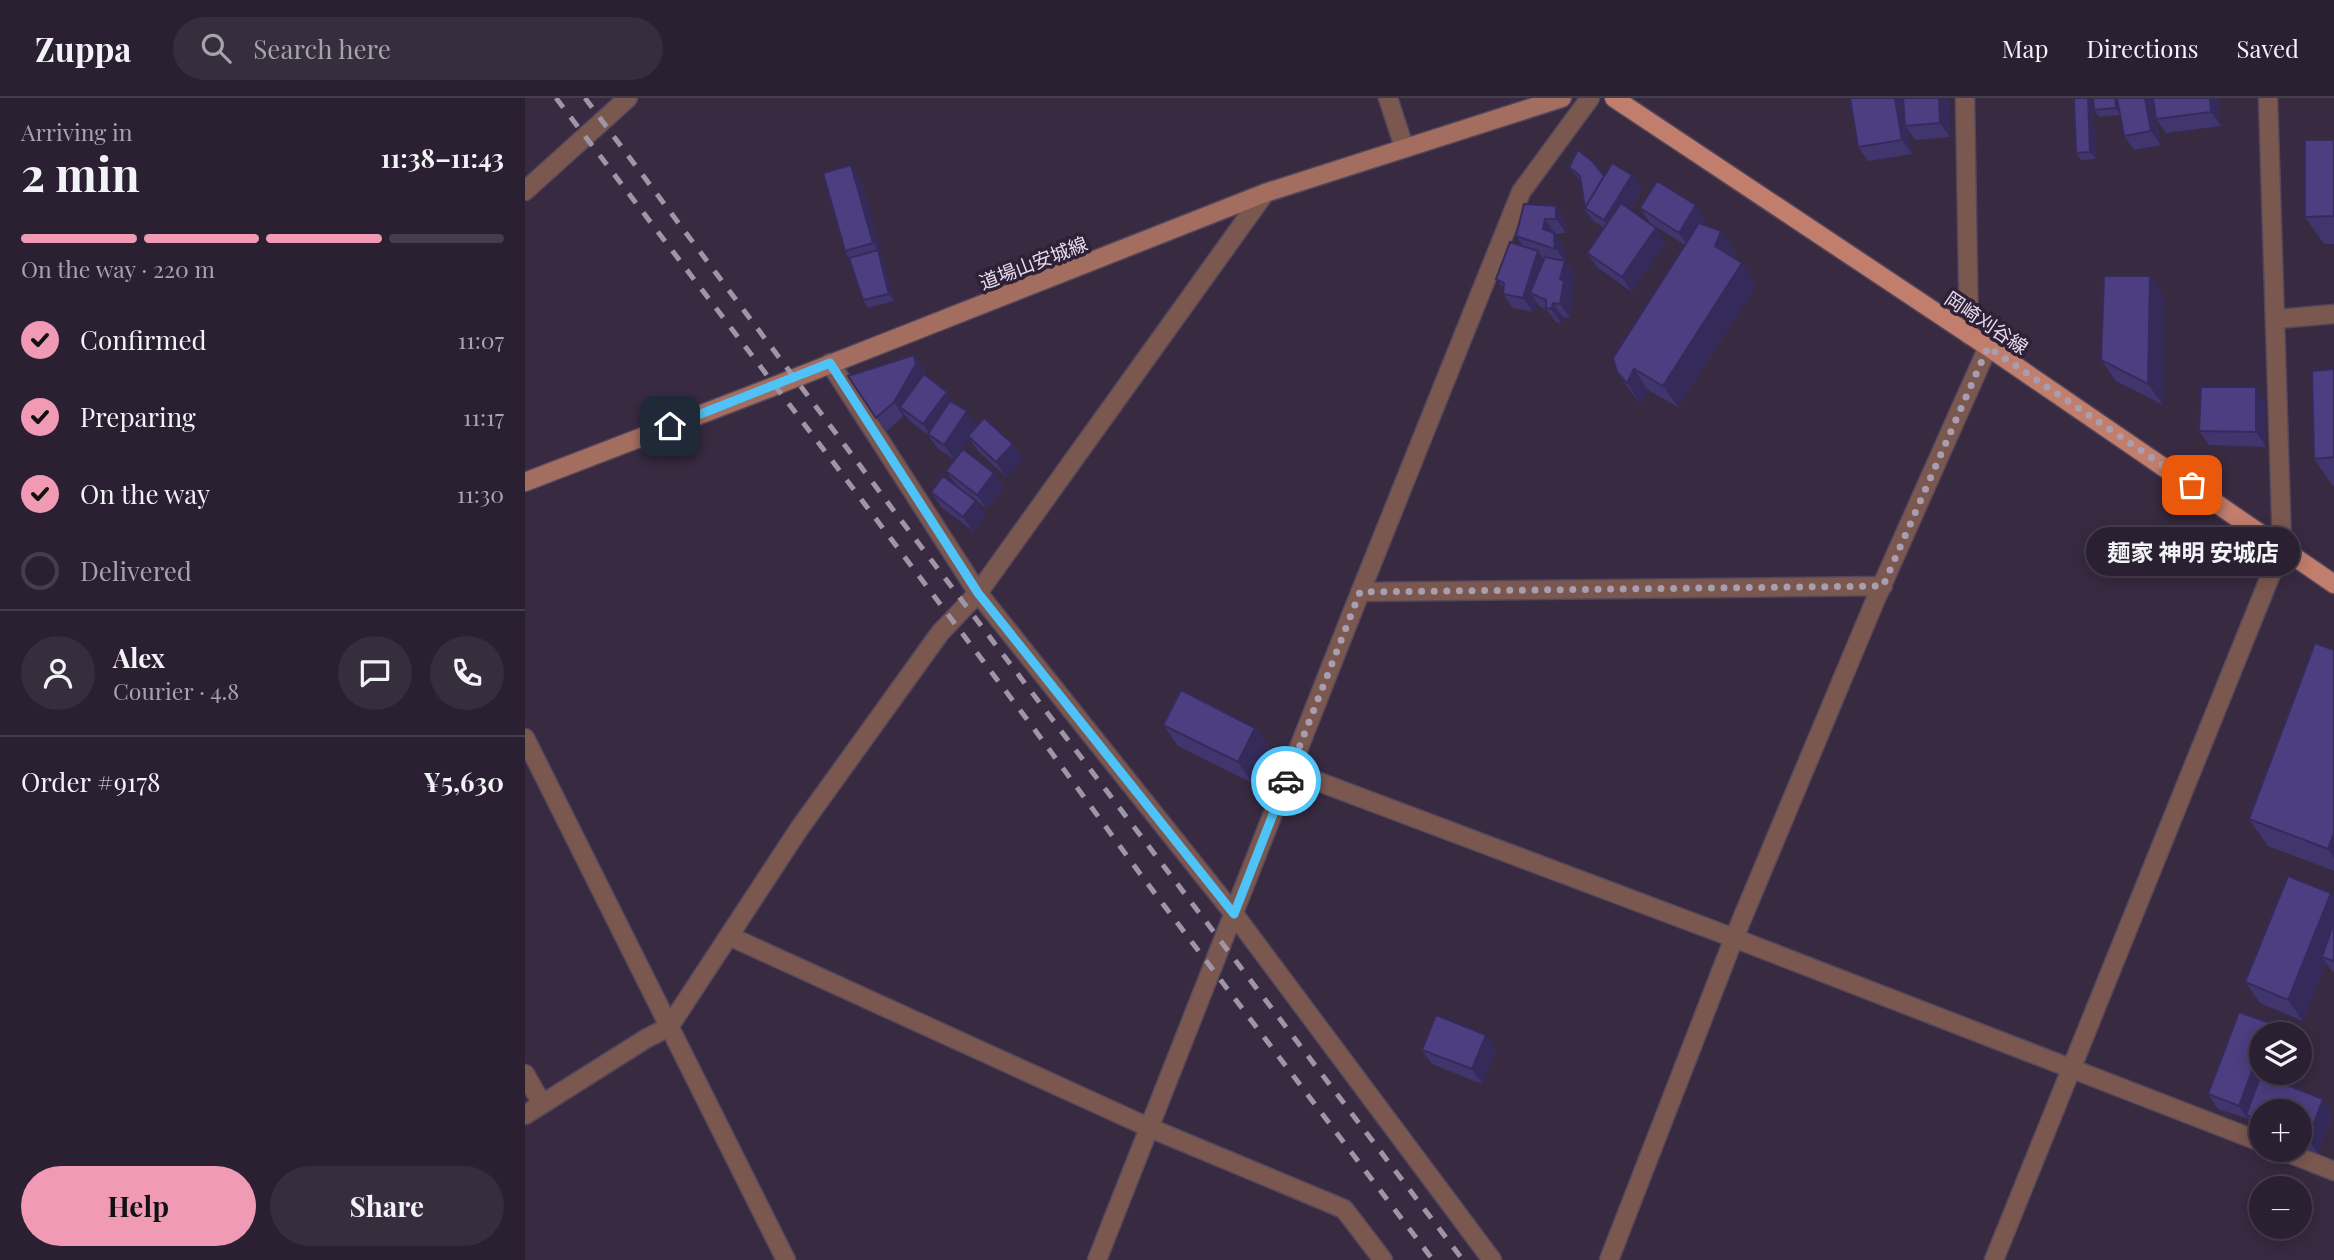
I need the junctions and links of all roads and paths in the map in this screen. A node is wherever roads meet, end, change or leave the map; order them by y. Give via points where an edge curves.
1 (628, 98) edge
2 (1388, 98) edge
3 (1562, 98) edge
4 (1590, 98) edge
5 (1614, 98) edge
6 (1965, 98) edge
7 (2268, 98) edge
8 (1404, 147) junction
9 (525, 191) edge
10 (1265, 193) junction
11 (2334, 314) edge
12 (2277, 320) junction
13 (1969, 335) junction
14 (1988, 347) junction
15 (830, 363) junction
16 (525, 482) edge
17 (2283, 547) junction
18 (2334, 584) edge
19 (1883, 586) junction
20 (1360, 592) junction
21 (978, 593) junction
22 (525, 738) edge
23 (1290, 771) junction
24 (1234, 914) junction
25 (729, 936) junction
26 (1734, 937) junction
27 (669, 1027) junction
28 (2071, 1067) junction
29 (525, 1074) edge
30 (542, 1104) junction
31 (525, 1115) edge
32 (1150, 1128) junction
33 (2249, 1137) edge
34 (2311, 1162) edge
35 (2334, 1171) edge
36 (786, 1260) edge
37 (1097, 1260) edge
38 (1383, 1260) edge
39 (1492, 1260) edge
40 (1608, 1260) edge
41 (1994, 1260) edge

1 - 9 street
2 - 8 street
3 - 8 main road, 道場山安城線
4 - 20 street via 1521,192
5 - 13 main road, 岡崎刈谷線
6 - 13 street
7 - 12 street
8 - 10 main road, 道場山安城線
10 - 15 main road, 道場山安城線
10 - 21 street
11 - 12 street
12 - 17 street
13 - 14 main road, 岡崎刈谷線
14 - 17 main road, 岡崎刈谷線
14 - 19 street
15 - 16 main road, 道場山安城線
15 - 21 street
17 - 18 main road, 岡崎刈谷線
17 - 28 street
19 - 20 street
19 - 26 street
20 - 23 street
21 - 24 street
21 - 25 street via 940,633
22 - 27 street
23 - 24 street
23 - 26 street
24 - 32 street
24 - 39 street
25 - 27 street
25 - 32 street
26 - 28 street
26 - 40 street
27 - 30 street
27 - 36 street
28 - 33 street
28 - 41 street
29 - 30 street
30 - 31 street
32 - 37 street
32 - 38 street via 1344,1209
34 - 35 street

